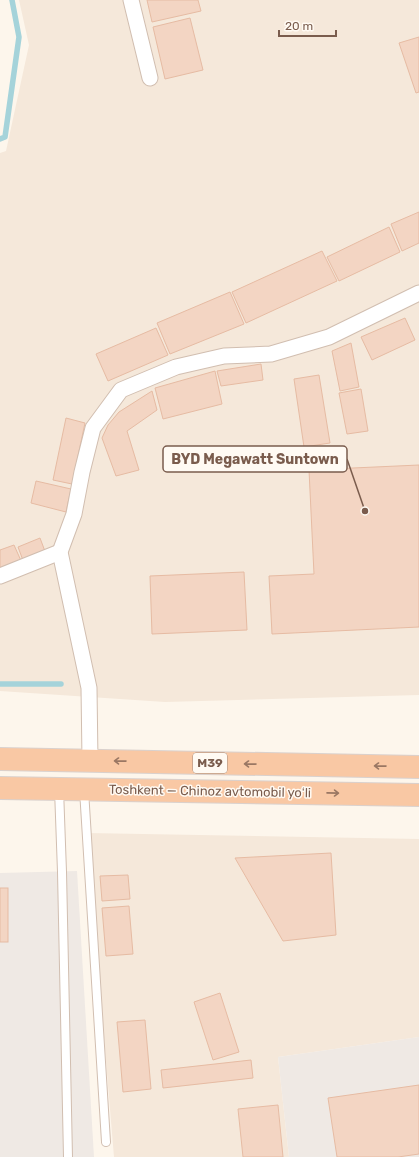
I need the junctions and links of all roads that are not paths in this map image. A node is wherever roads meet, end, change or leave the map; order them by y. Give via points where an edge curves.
1 (131, 0) edge
2 (150, 78) dead end
3 (419, 293) edge
4 (60, 552) junction
5 (0, 576) edge
6 (0, 758) edge
7 (90, 760) junction
8 (419, 767) edge
9 (0, 788) edge
10 (59, 789) junction
11 (84, 789) junction
12 (419, 795) edge
13 (106, 1142) dead end
14 (68, 1157) edge

1 - 2 street
3 - 4 street via 329,337 271,354 224,356 176,367 121,390 93,428 74,514
4 - 5 street
4 - 7 street via 89,688
6 - 7 highway, M39
8 -> 7 highway, M39
9 - 10 highway, Toshkent — Chinoz avtomobil yoʻli / M39
10 - 11 highway, Toshkent — Chinoz avtomobil yoʻli / M39
10 - 14 lane
11 -> 12 highway, Toshkent — Chinoz avtomobil yoʻli / M39
11 - 13 lane

